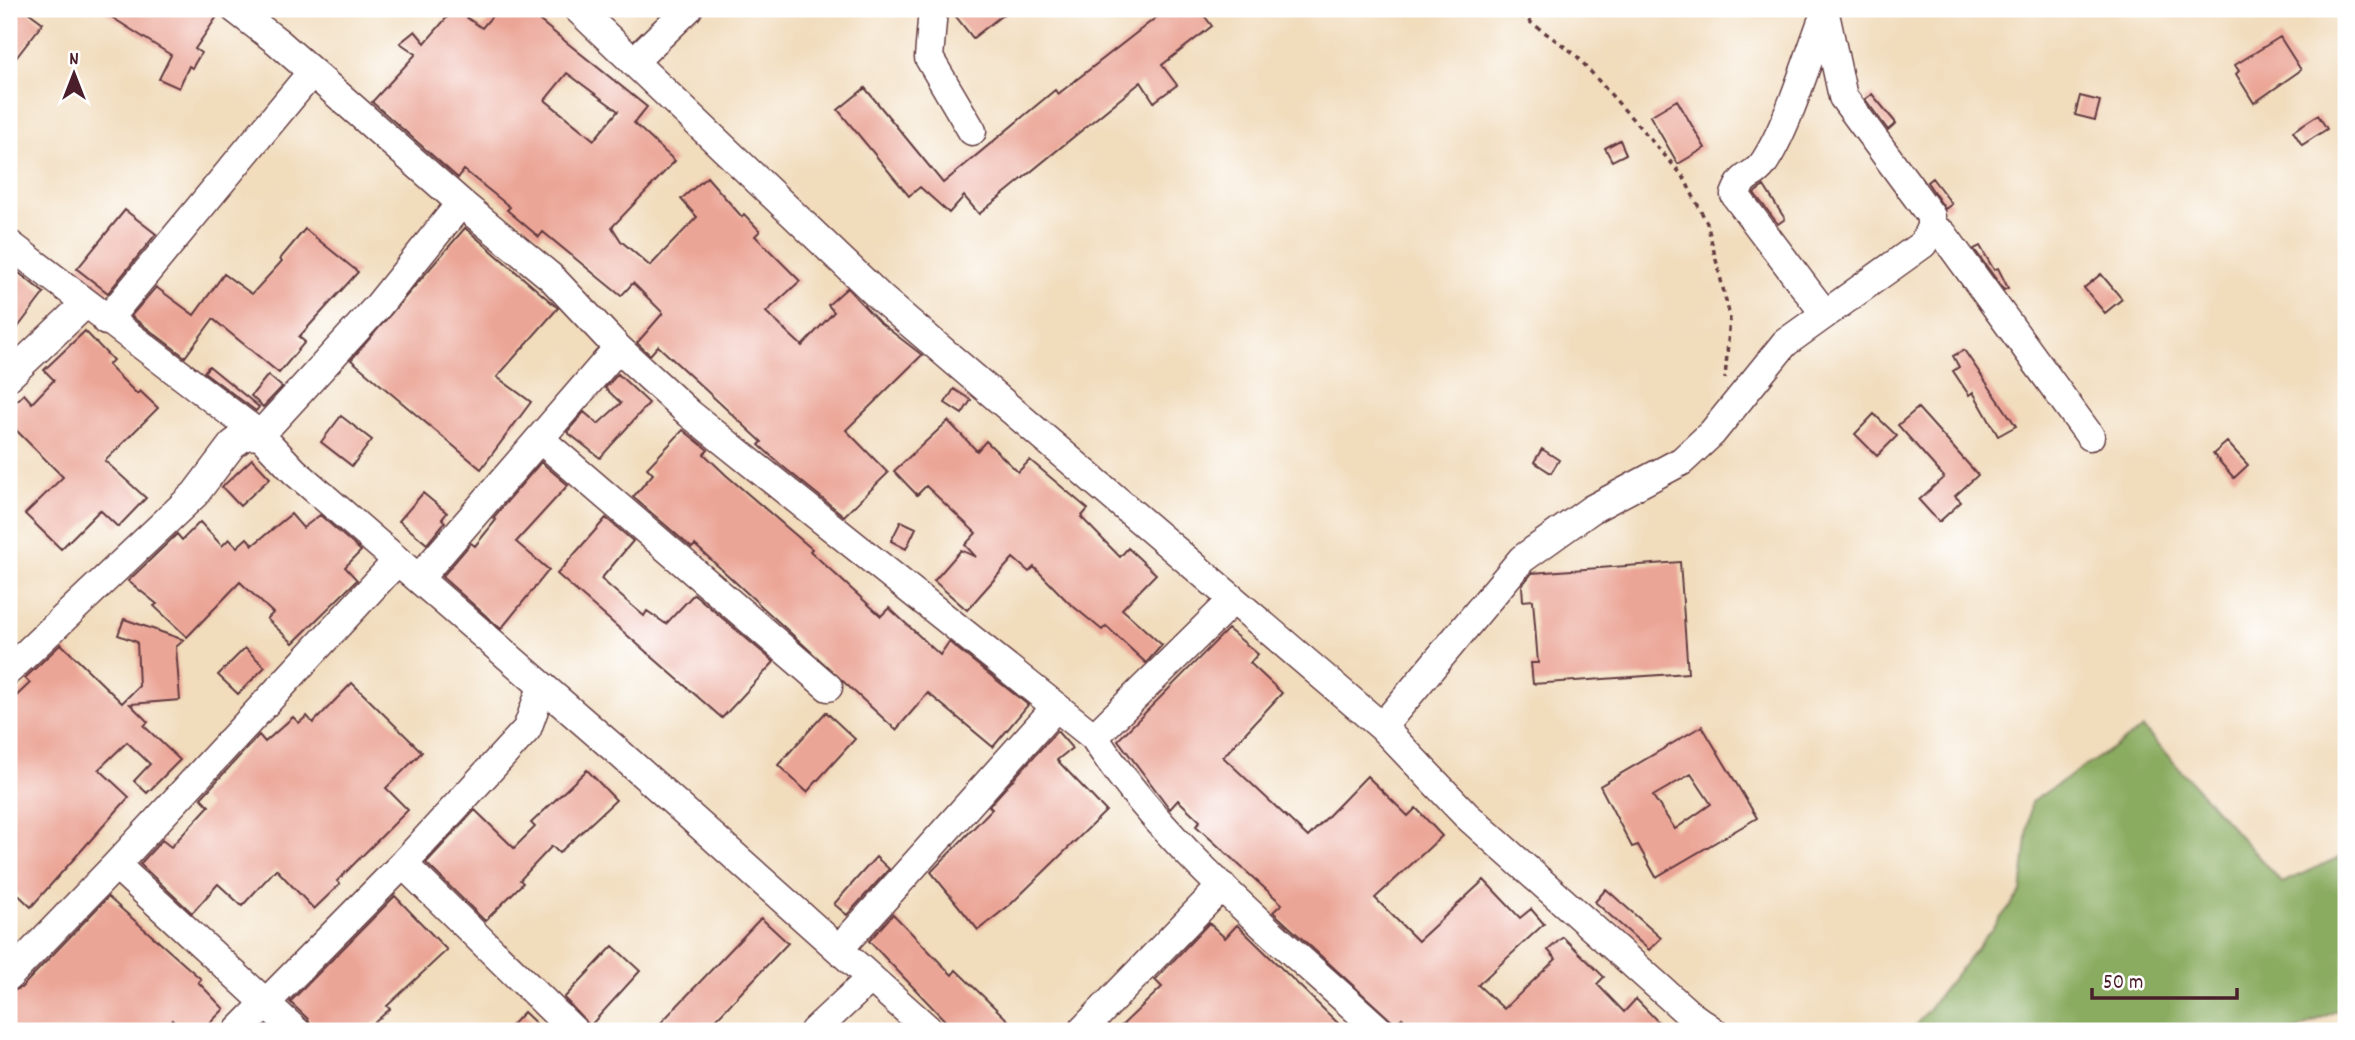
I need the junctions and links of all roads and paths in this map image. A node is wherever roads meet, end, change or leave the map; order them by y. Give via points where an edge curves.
1 (235, 9) edge
2 (578, 9) edge
3 (688, 9) edge
4 (933, 9) edge
5 (1512, 9) edge
6 (1824, 13) edge
7 (633, 62) junction
8 (312, 72) junction
9 (972, 131) dead end
10 (461, 203) junction
11 (1931, 227) junction
12 (9, 244) edge
13 (95, 312) junction
14 (1825, 314) junction
15 (618, 348) junction
16 (9, 376) edge
17 (1725, 379) dead end
18 (260, 435) junction
19 (2090, 436) dead end
20 (541, 439) junction
21 (397, 561) junction
22 (420, 577) junction
23 (1233, 600) junction
24 (9, 670) edge
25 (542, 687) junction
26 (828, 687) dead end
27 (1056, 707) junction
28 (1382, 727) junction
29 (1094, 737) junction
30 (403, 864) junction
31 (116, 865) junction
32 (1222, 886) junction
33 (839, 948) junction
34 (9, 975) edge
35 (871, 978) junction
36 (266, 1002) junction
37 (238, 1031) edge
38 (296, 1031) edge
39 (574, 1031) edge
40 (814, 1031) edge
41 (930, 1031) edge
42 (1082, 1031) edge
43 (1380, 1031) edge
44 (1713, 1031) edge

1 - 8 street
2 - 7 street
3 - 7 street
4 - 9 street via 929,58
5 - 17 path via 1575,54 1683,176 1707,223 1730,317
6 - 11 street via 1843,97 1931,216
6 - 14 street via 1768,154 1762,166 1742,177 1735,195
7 - 23 street via 882,299
8 - 10 street
8 - 13 street
10 - 15 street via 552,278
10 - 18 street via 378,306
11 - 14 street via 1923,244
11 - 19 street via 1943,234
12 - 13 street
13 - 16 street
13 - 18 street
14 - 28 street via 1785,344 1712,433 1682,461 1592,509 1522,559
15 - 20 street
15 - 27 street via 767,479 924,598
18 - 21 street
18 - 24 street via 244,436 232,445 195,494
20 - 22 street
20 - 26 street
21 - 22 street
21 - 31 street
22 - 25 street
23 - 28 street
23 - 29 street
25 - 30 street via 527,729
25 - 33 street
27 - 29 street
27 - 33 street
28 - 44 street via 1466,815
29 - 32 street via 1118,775
30 - 36 street
30 - 39 street
31 - 34 street
31 - 36 street
32 - 42 street
32 - 43 street
33 - 35 street
35 - 40 street
35 - 41 street
36 - 37 street
36 - 38 street

